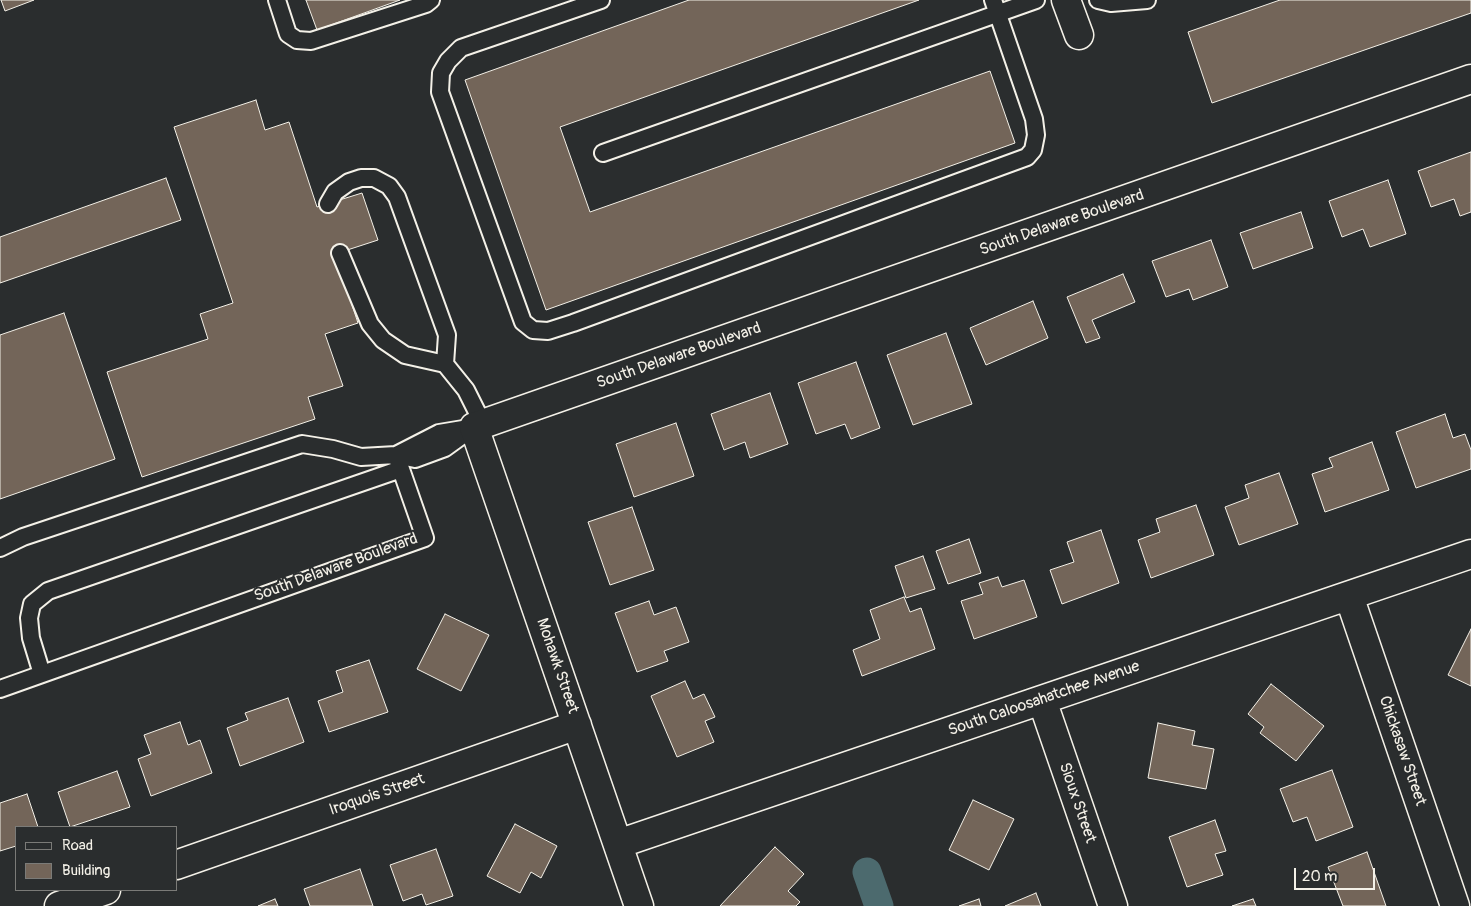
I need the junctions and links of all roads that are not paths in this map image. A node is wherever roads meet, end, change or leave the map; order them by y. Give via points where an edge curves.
1 (277, 0) edge
2 (431, 0) edge
3 (601, 0) edge
4 (1036, 0) edge
5 (1066, 0) edge
6 (1098, 0) edge
7 (1147, 0) edge
8 (996, 7) edge
9 (1079, 35) dead end
10 (1471, 79) edge
11 (603, 152) dead end
12 (328, 204) dead end
13 (340, 253) dead end
14 (445, 364) junction
15 (479, 425) junction
16 (399, 462) junction
17 (0, 548) edge
18 (1471, 554) edge
19 (1349, 596) junction
20 (42, 674) junction
21 (0, 689) edge
22 (1042, 700) junction
23 (577, 726) junction
24 (618, 844) junction
25 (178, 864) edge
26 (103, 891) edge
27 (59, 906) edge
28 (639, 906) edge
29 (1113, 906) edge
30 (1455, 906) edge

1 - 2 lane via 288,34 297,40 311,41
3 - 8 lane via 461,48 441,73 440,92 509,286 522,322 533,330 548,331 573,323 1028,157 1034,150 1034,119
4 - 8 lane
5 - 9 street
6 - 7 lane via 1111,4
8 - 11 lane
10 - 15 street, South Delaware Boulevard
12 - 14 lane via 335,192 361,178 374,178 393,191 447,334
13 - 14 lane via 370,324 384,340 405,355
14 - 15 lane via 466,390
15 - 16 lane via 445,448
15 - 23 street, Mohawk Street
16 - 17 lane via 302,444 24,537
16 - 20 lane via 48,591 32,604 29,618 31,638
16 - 20 lane, South Delaware Boulevard via 424,538
18 - 19 street, South Caloosahatchee Avenue
19 - 22 street, South Caloosahatchee Avenue
19 - 30 street, Chickasaw Street
20 - 21 lane, South Delaware Boulevard
22 - 24 street, South Caloosahatchee Avenue
22 - 29 street, Sioux Street
23 - 24 street, Mohawk Street
23 - 25 street, Iroquois Street
24 - 28 street, Mohawk Street
26 - 27 street

